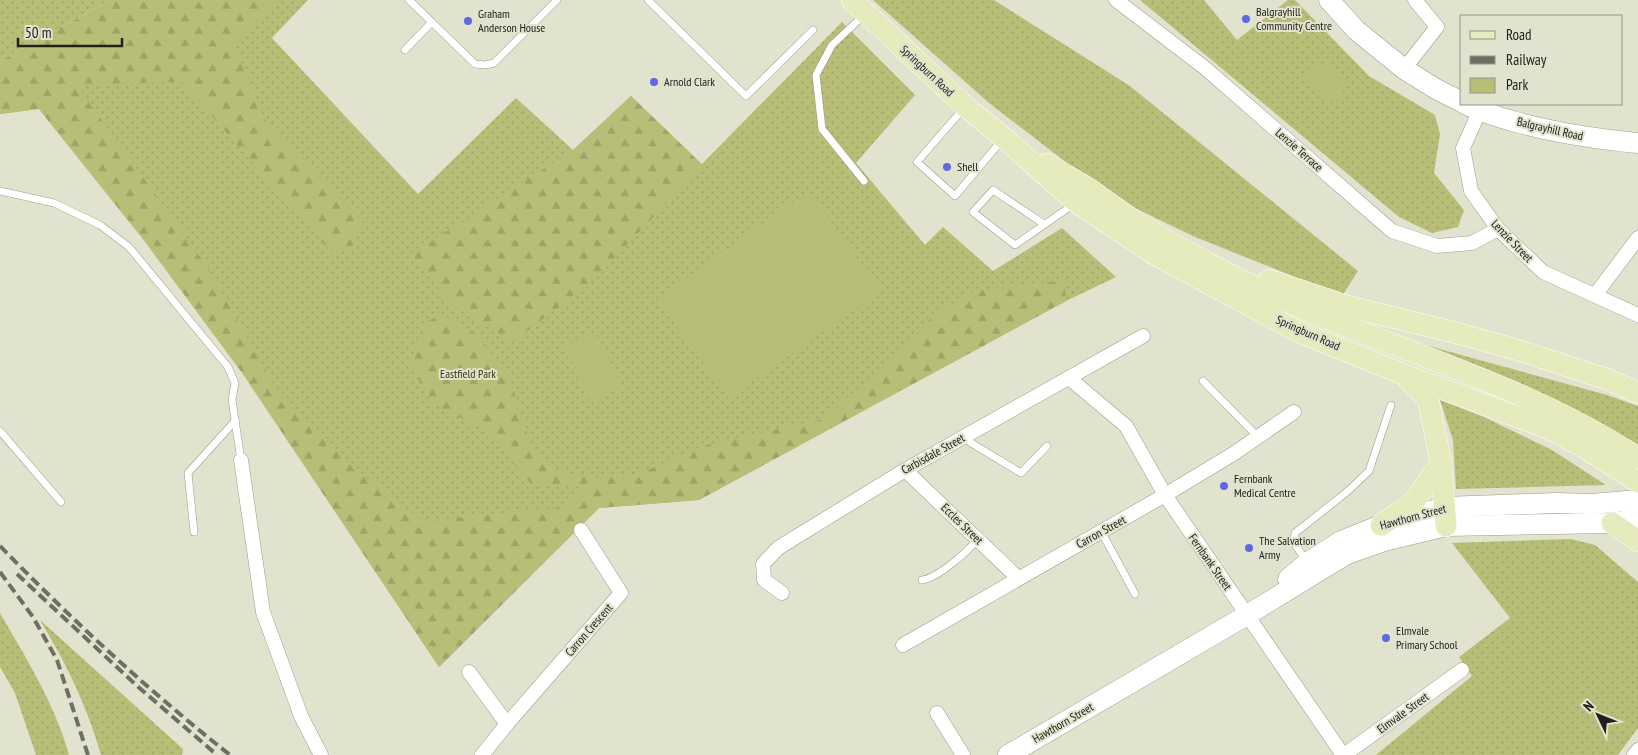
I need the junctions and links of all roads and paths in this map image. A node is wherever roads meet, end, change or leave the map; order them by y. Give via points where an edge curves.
1 (409, 0) edge
2 (557, 0) edge
3 (648, 0) edge
4 (1116, 0) edge
5 (1329, 0) edge
6 (1416, 0) edge
7 (859, 7) edge
8 (432, 22) junction
9 (813, 30) dead end
10 (404, 50) dead end
11 (1404, 69) junction
12 (1460, 101) edge
13 (965, 106) junction
14 (1469, 106) edge
15 (1004, 138) junction
16 (1638, 143) edge
17 (864, 181) dead end
18 (0, 191) edge
19 (1076, 202) junction
20 (1044, 224) junction
21 (1498, 229) junction
22 (1638, 238) edge
23 (1200, 258) junction
24 (1594, 295) junction
25 (1638, 316) edge
26 (1143, 336) dead end
27 (1403, 374) junction
28 (1069, 378) junction
29 (1203, 381) dead end
30 (1638, 394) edge
31 (1391, 405) dead end
32 (1294, 412) dead end
33 (235, 421) junction
34 (0, 431) edge
35 (1258, 437) junction
36 (962, 438) junction
37 (1047, 446) dead end
38 (1638, 458) edge
39 (241, 460) joint
40 (1440, 462) junction
41 (905, 470) junction
42 (1638, 482) edge
43 (1165, 495) junction
44 (62, 502) dead end
45 (1626, 511) edge
46 (1445, 517) junction
47 (1382, 525) junction
48 (581, 530) dead end
49 (1101, 531) junction
50 (194, 532) dead end
51 (978, 540) junction
52 (1638, 541) edge
53 (1312, 568) junction
54 (1018, 578) junction
55 (922, 580) dead end
56 (782, 593) dead end
57 (1135, 594) dead end
58 (1248, 615) junction
59 (904, 645) dead end
60 (1462, 670) dead end
61 (469, 672) dead end
62 (937, 714) dead end
63 (507, 724) junction
64 (1638, 750) edge
65 (321, 755) edge
66 (482, 755) edge
67 (963, 755) edge
68 (1008, 755) edge
69 (1343, 755) edge
70 (1634, 755) edge

1 - 8 lane
2 - 8 lane via 494,62 485,65 475,64
3 - 9 lane via 746,96
4 - 21 street, Lenzie Terrace via 1205,68 1392,231 1437,246 1472,243
5 - 11 main road, Balgrayhill Road via 1356,30
6 - 11 street via 1438,27
7 - 13 main road, Springburn Road
7 - 17 lane via 832,45 816,76 822,129
8 - 10 lane
11 - 12 main road, Balgrayhill Road
13 - 15 main road, Springburn Road
13 - 15 lane via 917,162 955,196
14 - 16 main road, Balgrayhill Road via 1548,131
14 - 21 street, Lenzie Street via 1463,148 1470,190
15 - 19 main road, Springburn Road
15 - 23 main road, Springburn Road
18 - 33 lane via 54,203 100,224 129,247 228,367 235,384 232,400
19 - 20 lane
19 - 27 main road, Springburn Road via 1154,254 1299,332
20 - 20 lane via 1015,245 974,212 993,190
21 - 24 street, Lenzie Street via 1543,272
22 - 24 street
23 - 30 main road via 1350,307 1518,350 1608,380
23 - 38 main road, Springburn Road via 1292,304 1532,399
24 - 25 street, Lenzie Street
26 - 28 street, Carbisdale Street
27 - 40 main road via 1428,399
27 - 42 main road, Springburn Road via 1546,428 1580,445
28 - 36 street, Carbisdale Street
28 - 43 street, Fernbank Street via 1126,426
29 - 35 lane
31 - 53 lane via 1369,472 1295,533 1294,543
32 - 35 street, Carron Street
33 - 39 lane
33 - 50 lane via 188,473
34 - 44 lane
35 - 43 street, Carron Street
36 - 37 lane via 1021,473
36 - 41 street, Carbisdale Street
39 - 65 street via 263,612 301,716
40 - 46 main road
40 - 47 main road via 1413,503
41 - 51 street, Eccles Street
41 - 56 street, Carbisdale Street via 778,548 763,564 764,580
43 - 49 street, Carron Street
43 - 58 street, Fernbank Street
45 - 46 main road, Hawthorn Street
45 - 52 main road
46 - 47 main road, Hawthorn Street
46 - 53 main road, Hawthorn Street
47 - 53 main road, Hawthorn Street via 1341,540
48 - 63 street, Carron Crescent via 621,593
49 - 54 street, Carron Street
49 - 57 lane
51 - 54 street, Eccles Street
51 - 55 lane via 937,574
53 - 58 main road, Hawthorn Street
54 - 59 street, Carron Street
58 - 68 main road, Hawthorn Street
58 - 69 street, Fernbank Street
60 - 69 street, Elmvale Street
61 - 63 street
62 - 67 street
63 - 66 street, Carron Crescent
64 - 70 street

